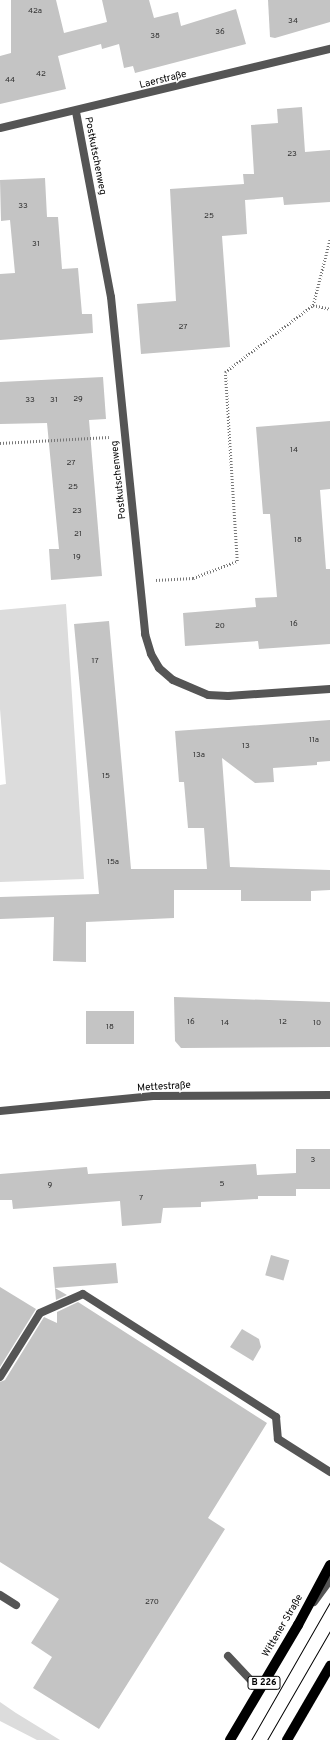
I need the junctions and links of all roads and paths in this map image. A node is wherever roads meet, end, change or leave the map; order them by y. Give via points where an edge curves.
1 (330, 49) edge
2 (76, 112) junction
3 (0, 128) edge
4 (330, 239) edge
5 (313, 305) junction
6 (330, 309) edge
7 (125, 435) junction
8 (0, 443) edge
9 (139, 580) junction
10 (330, 688) edge
11 (330, 1095) edge
12 (0, 1111) edge
13 (0, 1377) edge
14 (330, 1472) edge
15 (330, 1565) edge
16 (330, 1580) edge
17 (0, 1595) edge
18 (16, 1605) dead end
19 (298, 1625) junction
20 (228, 1656) dead end
21 (330, 1666) edge
22 (260, 1690) junction
23 (230, 1740) edge
24 (287, 1740) edge

1 - 2 street, Laerstraße
2 - 3 street, Laerstraße via 27,120
2 - 7 street, Postkutschenweg via 111,296
4 - 5 path
5 - 6 path
5 - 9 path via 225,372 237,561 193,578
7 - 8 path
7 - 9 street, Postkutschenweg
9 - 10 street, Postkutschenweg via 145,634 151,654 160,668 173,680 208,695 228,696
11 - 12 street, Mettestraße via 153,1096
13 - 14 street via 40,1313 83,1294 276,1417 278,1439
15 - 19 main road, Wittener Straße / B 226
16 - 19 street
17 - 18 street
19 - 22 main road, Wittener Straße / B 226
20 - 22 street
21 - 24 main road
22 - 23 main road, Wittener Straße / B 226

